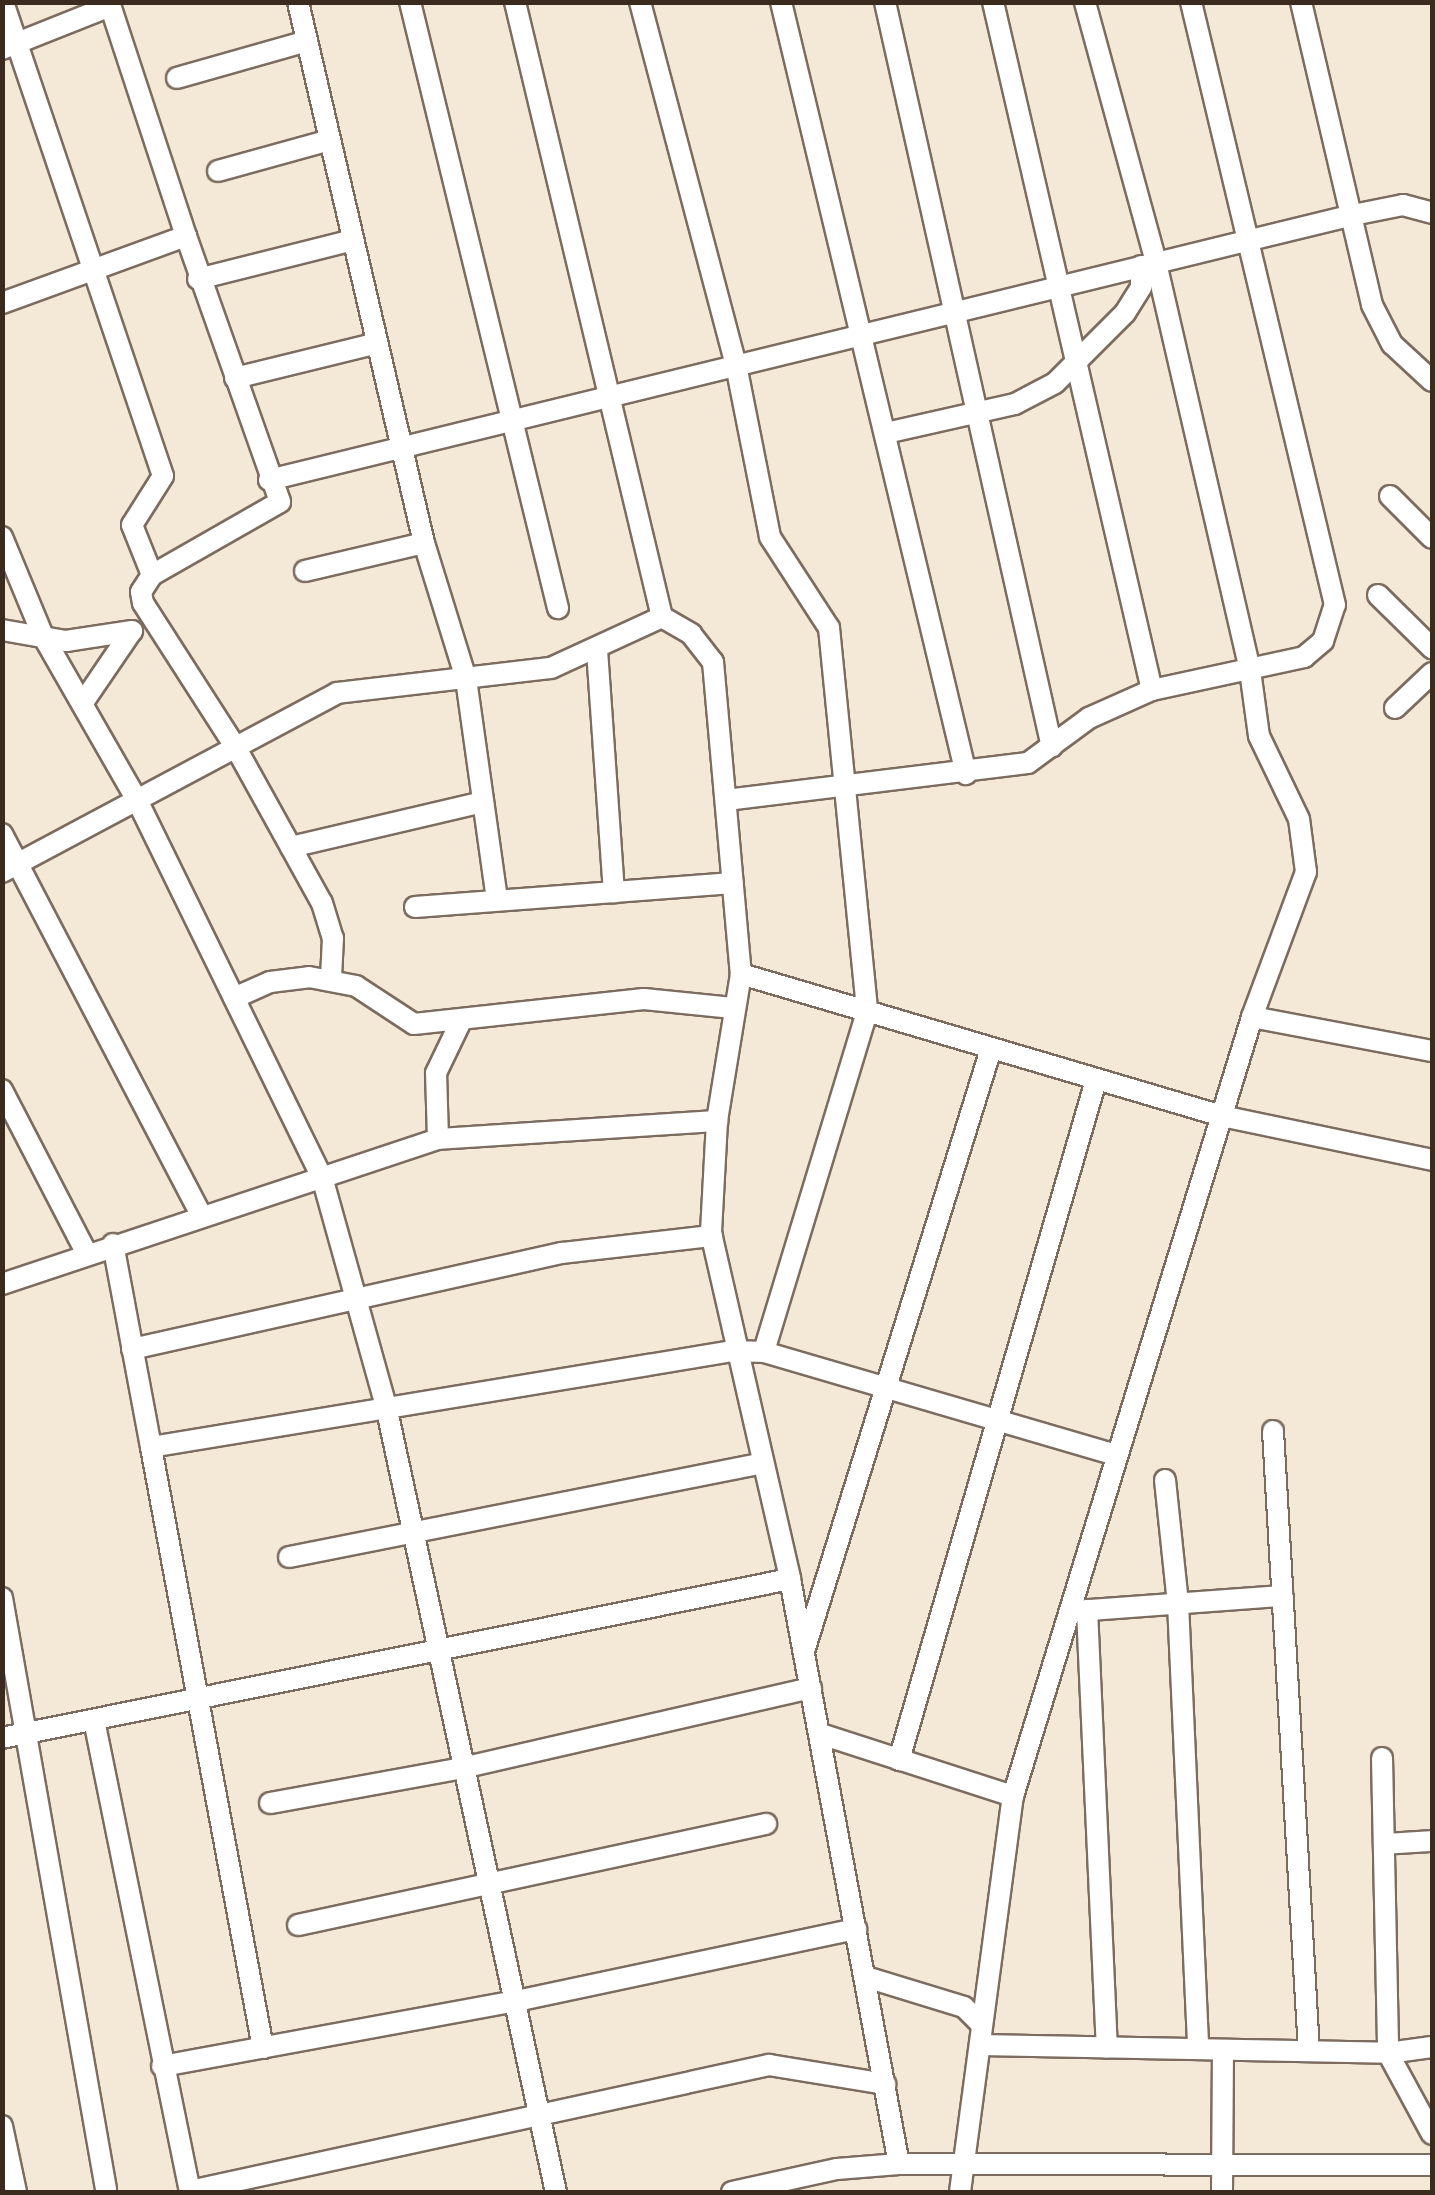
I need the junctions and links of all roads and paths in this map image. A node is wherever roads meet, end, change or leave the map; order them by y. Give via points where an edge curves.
1 (3, 2) edge
2 (298, 2) edge
3 (410, 2) edge
4 (515, 2) edge
5 (640, 2) edge
6 (780, 2) edge
7 (885, 2) edge
8 (994, 2) edge
9 (1085, 2) edge
10 (1191, 2) edge
11 (1301, 2) edge
12 (110, 4) edge
13 (307, 41) junction
14 (9, 44) edge
15 (178, 78) dead end
16 (330, 140) junction
17 (218, 172) dead end
18 (1432, 213) edge
19 (1353, 214) junction
20 (186, 236) junction
21 (353, 240) junction
22 (1249, 240) junction
23 (1149, 264) junction
24 (95, 269) junction
25 (198, 278) junction
26 (1060, 286) junction
27 (2, 304) edge
28 (957, 311) junction
29 (865, 333) junction
30 (377, 343) junction
31 (736, 364) junction
32 (1078, 364) junction
33 (234, 378) junction
34 (1432, 381) edge
35 (608, 396) junction
36 (979, 413) junction
37 (510, 420) junction
38 (886, 433) junction
39 (402, 446) junction
40 (269, 480) junction
41 (1390, 496) dead end
42 (2, 538) edge
43 (1432, 538) edge
44 (424, 542) junction
45 (304, 571) dead end
46 (152, 575) junction
47 (1378, 595) dead end
48 (558, 608) dead end
49 (662, 616) junction
50 (156, 620) junction
51 (2, 630) edge
52 (132, 631) junction
53 (43, 636) junction
54 (1432, 648) edge
55 (597, 650) junction
56 (1250, 670) junction
57 (1432, 673) edge
58 (466, 678) junction
59 (1152, 690) junction
60 (82, 704) junction
61 (1396, 708) dead end
62 (236, 748) junction
63 (1052, 748) junction
64 (966, 774) junction
65 (845, 788) junction
66 (137, 800) junction
67 (726, 800) junction
68 (483, 802) junction
69 (2, 834) edge
70 (291, 847) junction
71 (10, 868) edge
72 (733, 883) junction
73 (614, 892) junction
74 (497, 899) junction
75 (415, 906) dead end
76 (741, 974) junction
77 (331, 978) junction
78 (234, 998) junction
79 (733, 1008) junction
80 (867, 1012) junction
81 (1252, 1017) junction
82 (461, 1021) junction
83 (991, 1049) junction
84 (1432, 1051) edge
85 (1096, 1080) junction
86 (2, 1090) edge
87 (1222, 1116) junction
88 (718, 1121) junction
89 (438, 1139) junction
90 (1432, 1160) edge
91 (322, 1176) junction
92 (202, 1216) junction
93 (712, 1236) junction
94 (113, 1244) junction
95 (86, 1252) junction
96 (2, 1284) edge
97 (356, 1297) junction
98 (132, 1348) junction
99 (733, 1351) junction
100 (764, 1352) junction
101 (890, 1387) junction
102 (386, 1406) junction
103 (998, 1421) junction
104 (1273, 1431) dead end
105 (151, 1446) junction
106 (1118, 1455) junction
107 (759, 1464) junction
108 (1165, 1480) dead end
109 (412, 1531) junction
110 (289, 1557) dead end
111 (790, 1579) junction
112 (1282, 1596) junction
113 (2, 1598) edge
114 (1178, 1603) junction
115 (1078, 1611) junction
116 (437, 1648) junction
117 (804, 1650) junction
118 (812, 1688) junction
119 (198, 1698) junction
120 (94, 1720) junction
121 (30, 1731) junction
122 (820, 1734) junction
123 (2, 1738) edge
124 (1382, 1758) dead end
125 (899, 1760) junction
126 (462, 1768) junction
127 (1013, 1796) junction
128 (270, 1803) dead end
129 (766, 1824) dead end
130 (1432, 1841) edge
131 (1384, 1844) junction
132 (487, 1884) junction
133 (298, 1925) dead end
134 (856, 1928) junction
135 (866, 1977) junction
136 (512, 2002) junction
137 (981, 2035) junction
138 (1432, 2046) edge
139 (263, 2048) junction
140 (1107, 2048) junction
141 (1198, 2050) junction
142 (1223, 2050) junction
143 (1308, 2051) junction
144 (1388, 2052) junction
145 (162, 2066) junction
146 (886, 2084) junction
147 (538, 2116) junction
148 (3, 2131) edge
149 (1432, 2134) edge
150 (964, 2163) junction
151 (900, 2164) junction
152 (1223, 2164) junction
153 (1432, 2166) edge
154 (106, 2189) dead end
155 (16, 2192) edge
156 (190, 2192) edge
157 (556, 2192) edge
158 (732, 2192) edge
159 (960, 2192) edge
160 (1222, 2192) edge

1 - 14 street
2 - 13 street
3 - 37 street
4 - 35 street
5 - 31 street
6 - 29 street
7 - 28 street
8 - 26 street
9 - 23 street
10 - 22 street
11 - 19 street
12 - 14 street
12 - 20 street
13 - 15 street
13 - 16 street
14 - 24 street
16 - 17 street
16 - 21 street
18 - 19 street via 1403,205
19 - 22 street
19 - 34 street via 1381,326
20 - 24 street
20 - 25 street
21 - 25 street
21 - 30 street
22 - 23 street
22 - 56 street via 1335,605 1324,642 1304,657
23 - 26 street
23 - 32 street via 1141,287
23 - 56 street
24 - 27 street
24 - 46 street via 163,476 132,525
25 - 33 street
26 - 28 street
26 - 32 street
28 - 29 street
28 - 36 street
29 - 31 street
29 - 38 street
30 - 33 street
30 - 39 street
31 - 35 street
31 - 65 street via 770,537 828,628
32 - 36 street via 1015,404
32 - 59 street
33 - 40 street
35 - 37 street
35 - 49 street
36 - 38 street
36 - 63 street
37 - 39 street
37 - 48 street
38 - 64 street
39 - 40 street
39 - 44 street
40 - 46 street via 278,507
41 - 43 street
42 - 53 street
44 - 45 street
44 - 58 street
46 - 50 street via 141,592
47 - 54 street
49 - 55 street
49 - 67 street via 692,634 713,662
50 - 52 street
50 - 62 street
51 - 53 street
52 - 53 street via 66,640
52 - 60 street via 88,685
53 - 60 street
55 - 58 street via 551,668
55 - 73 street
56 - 59 street
56 - 81 street via 1265,755 1306,844 1306,872
57 - 61 street
58 - 62 street via 337,693
58 - 68 street
59 - 63 street via 1089,718
60 - 66 street
62 - 66 street
62 - 70 street
63 - 64 street via 1028,763
64 - 65 street
65 - 67 street
65 - 80 street
66 - 71 street
66 - 78 street
67 - 72 street
68 - 70 street
68 - 74 street
69 - 71 street
70 - 77 street via 334,938
71 - 92 street
72 - 73 street
72 - 76 street
73 - 74 street
74 - 75 street
76 - 79 street
76 - 80 street
77 - 78 street via 270,982
77 - 82 street via 356,986 414,1024
78 - 91 street
79 - 82 street via 644,999
79 - 88 street
80 - 83 street
80 - 100 street
81 - 84 street
81 - 87 street
82 - 89 street via 436,1073
83 - 85 street
83 - 101 street
85 - 87 street
85 - 103 street
86 - 95 street
87 - 90 street
87 - 106 street
88 - 89 street
88 - 93 street
89 - 91 street
91 - 92 street
91 - 97 street
92 - 94 street
93 - 97 street via 562,1254
93 - 99 street
94 - 95 street
94 - 98 street
95 - 96 street
97 - 98 street
97 - 102 street
98 - 105 street
99 - 100 street
99 - 102 street
99 - 107 street
100 - 101 street
101 - 103 street
101 - 117 street
102 - 105 street
102 - 109 street
103 - 106 street
103 - 125 street
104 - 112 street
105 - 119 street
106 - 115 street
107 - 109 street
107 - 111 street
108 - 114 street
109 - 110 street
109 - 116 street
111 - 116 street
111 - 117 street
112 - 114 street
112 - 143 street
113 - 121 street
114 - 115 street
114 - 141 street
115 - 127 street
115 - 140 street
116 - 119 street
116 - 126 street
117 - 118 street
118 - 122 street
118 - 126 street
119 - 120 street
119 - 139 street
120 - 121 street
120 - 145 street
121 - 123 street
121 - 154 street
122 - 125 street
122 - 134 street
124 - 131 street
125 - 127 street
126 - 128 street
126 - 132 street
127 - 137 street
129 - 132 street
130 - 131 street
131 - 144 street
132 - 133 street
132 - 136 street
134 - 135 street
134 - 136 street
135 - 137 street via 964,2007
135 - 146 street
136 - 139 street
136 - 147 street
137 - 140 street
137 - 150 street
138 - 144 street
139 - 145 street
140 - 141 street
141 - 142 street
142 - 143 street
142 - 152 street
143 - 144 street
144 - 149 street
145 - 156 street
146 - 147 street via 769,2065
146 - 151 street
147 - 156 street
147 - 157 street
148 - 155 street
150 - 151 street
150 - 152 street
150 - 159 street
151 - 158 street via 837,2169
152 - 153 street
152 - 160 street

